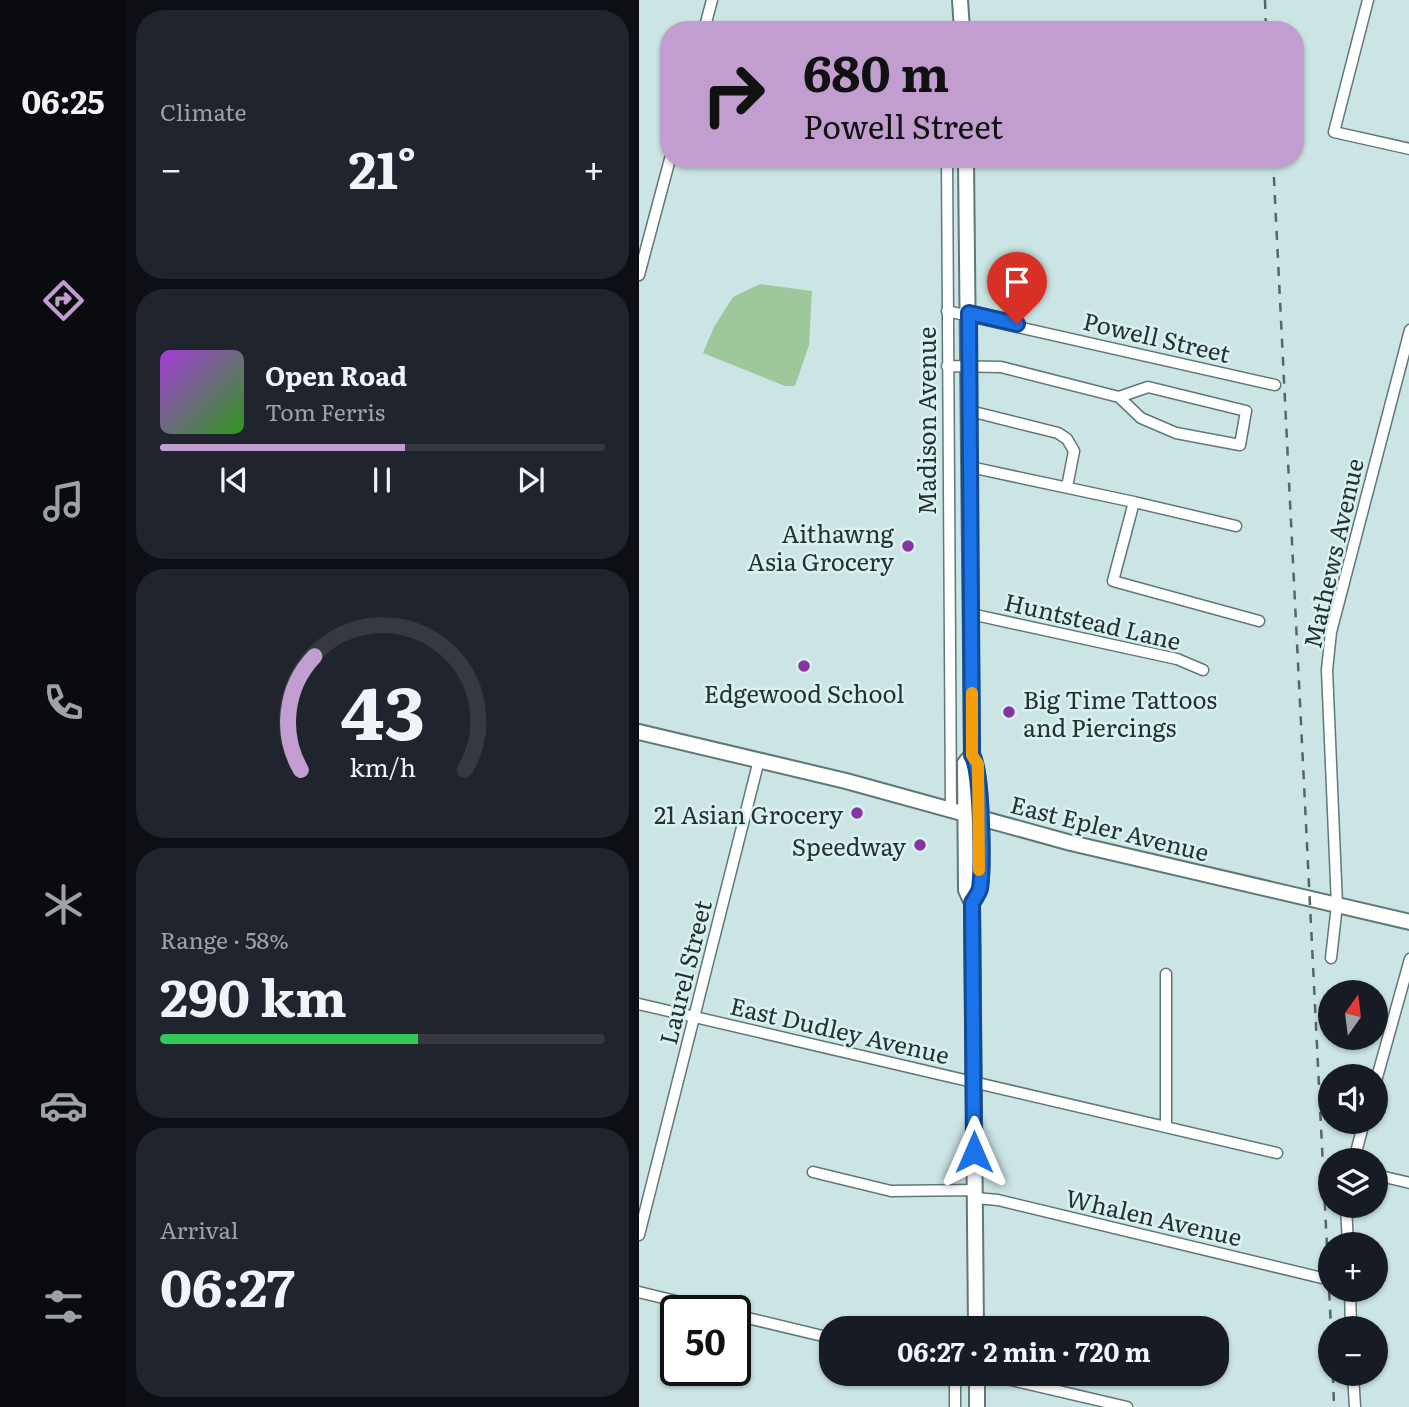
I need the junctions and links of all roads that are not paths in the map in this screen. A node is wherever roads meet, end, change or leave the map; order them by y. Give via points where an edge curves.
1 (712, 0) edge
2 (1368, 0) edge
3 (961, 1) edge
4 (706, 21) edge
5 (962, 21) edge
6 (1409, 149) edge
7 (668, 168) edge
8 (947, 168) edge
9 (966, 168) edge
10 (639, 275) edge
11 (947, 311) junction
12 (969, 313) junction
13 (1409, 330) edge
14 (947, 366) junction
15 (970, 366) junction
16 (1275, 385) dead end
17 (1119, 397) junction
18 (970, 411) junction
19 (970, 467) junction
20 (1067, 487) junction
21 (1134, 502) junction
22 (1236, 526) dead end
23 (949, 576) junction
24 (971, 576) junction
25 (971, 614) junction
26 (1259, 621) dead end
27 (1203, 670) dead end
28 (951, 707) junction
29 (972, 707) junction
30 (639, 732) edge
31 (972, 755) junction
32 (759, 760) junction
33 (958, 811) junction
34 (980, 819) junction
35 (972, 903) junction
36 (1337, 905) junction
37 (1409, 922) edge
38 (1330, 958) dead end
39 (1409, 960) edge
40 (1166, 974) dead end
41 (639, 1004) edge
42 (694, 1016) junction
43 (1381, 1064) edge
44 (974, 1082) junction
45 (1166, 1127) junction
46 (1277, 1153) dead end
47 (813, 1172) dead end
48 (1388, 1178) edge
49 (1409, 1183) edge
50 (975, 1194) junction
51 (639, 1235) edge
52 (1318, 1277) edge
53 (639, 1292) edge
54 (660, 1297) edge
55 (976, 1316) edge
56 (751, 1319) edge
57 (819, 1335) edge
58 (955, 1386) edge
59 (977, 1386) edge
60 (1037, 1386) edge
61 (1354, 1386) edge
62 (955, 1407) edge
63 (977, 1407) edge
64 (1127, 1407) edge
65 (1355, 1407) edge

1 - 4 street
2 - 6 street via 1334,132
3 - 5 main road
7 - 10 street
8 - 11 street, Madison Avenue
9 - 12 main road, Madison Avenue
11 - 12 street, Powell Street
11 - 14 street, Madison Avenue
12 - 15 main road, Madison Avenue
12 - 16 street, Powell Street
13 - 36 street, Mathews Avenue via 1331,632 1327,670
14 - 15 street
14 - 23 street, Madison Avenue
15 - 17 street via 1001,366
15 - 18 main road, Madison Avenue
17 - 17 street via 1141,418 1176,433 1240,445 1246,411 1148,387
18 - 19 main road, Madison Avenue
18 - 20 street via 1063,436 1074,452
19 - 20 street
19 - 24 main road, Madison Avenue
20 - 21 street
21 - 22 street
21 - 26 street via 1113,581
23 - 24 street
23 - 28 street, Madison Avenue
24 - 25 main road, Madison Avenue
25 - 27 street, Huntstead Lane via 1177,659
25 - 29 main road, Madison Avenue
28 - 29 street
28 - 33 street, Madison Avenue
29 - 31 main road, Madison Avenue
30 - 32 main road, East Epler Avenue
31 - 33 main road, Madison Avenue via 965,763
31 - 34 main road, Madison Avenue via 978,764
32 - 33 main road, East Epler Avenue
32 - 42 street, Laurel Street
33 - 34 main road, East Epler Avenue
33 - 35 main road, Madison Avenue via 966,890
34 - 35 main road, Madison Avenue via 980,890
34 - 36 main road, East Epler Avenue
35 - 44 main road, Madison Avenue
36 - 37 main road, East Epler Avenue
36 - 38 street, Mathews Avenue
39 - 43 street
40 - 45 street
41 - 42 street, East Dudley Avenue
42 - 44 street, East Dudley Avenue
42 - 51 street, Laurel Street
44 - 45 street, East Dudley Avenue
44 - 50 main road, Madison Avenue
45 - 46 street, East Dudley Avenue
47 - 50 street, Whalen Avenue via 892,1191
48 - 49 street
50 - 52 street, Whalen Avenue
50 - 55 main road, Madison Avenue
53 - 54 street
56 - 57 street
58 - 62 street
59 - 63 main road
60 - 64 street
61 - 65 street

